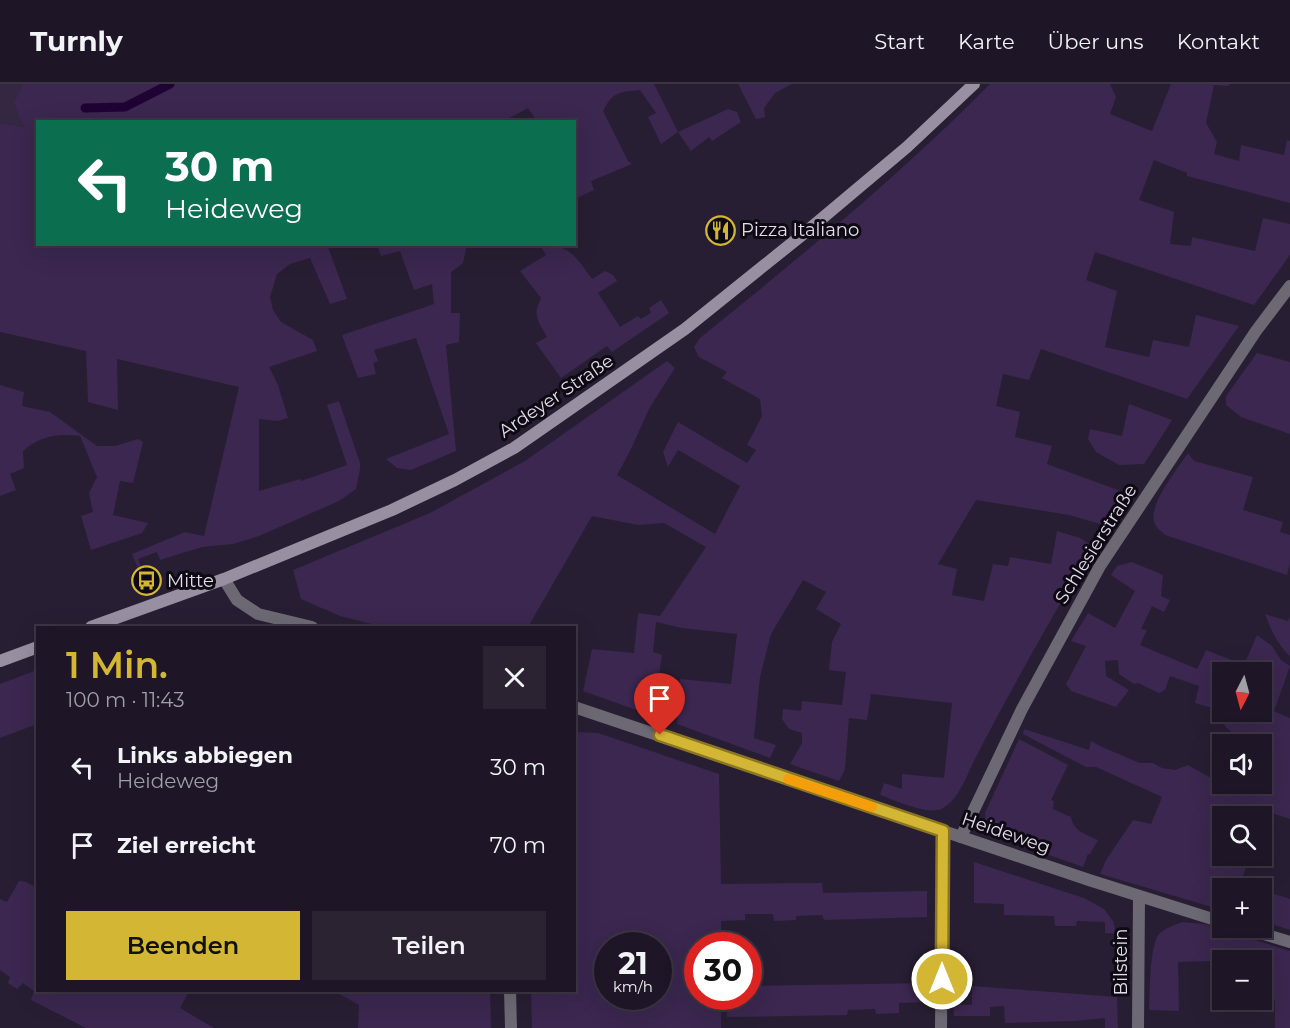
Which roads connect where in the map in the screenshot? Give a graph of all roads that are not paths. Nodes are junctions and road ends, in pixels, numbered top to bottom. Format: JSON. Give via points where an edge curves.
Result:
{"nodes":[{"id":1,"x":974,"y":84,"type":"edge"},
{"id":2,"x":1290,"y":286,"type":"edge"},
{"id":3,"x":224,"y":579,"type":"junction"},
{"id":4,"x":94,"y":626,"type":"edge"},
{"id":5,"x":308,"y":626,"type":"edge"},
{"id":6,"x":36,"y":648,"type":"edge"},
{"id":7,"x":0,"y":662,"type":"edge"},
{"id":8,"x":576,"y":708,"type":"edge"},
{"id":9,"x":943,"y":831,"type":"junction"},
{"id":10,"x":962,"y":837,"type":"junction"},
{"id":11,"x":1139,"y":897,"type":"junction"},
{"id":12,"x":1212,"y":919,"type":"edge"},
{"id":13,"x":1272,"y":937,"type":"edge"},
{"id":14,"x":1290,"y":942,"type":"edge"},
{"id":15,"x":510,"y":992,"type":"edge"},
{"id":16,"x":511,"y":1028,"type":"edge"},
{"id":17,"x":941,"y":1028,"type":"edge"},
{"id":18,"x":1138,"y":1028,"type":"edge"}],
"edges":[{"from":1,"to":3,"type":"main road","name":"Ardeyer Straße","via":[[907,147],[685,329],[514,448],[392,510]]},
{"from":2,"to":10,"type":"street","name":"Schlesierstraße","via":[[1100,566],[1022,709]]},
{"from":3,"to":4,"type":"main road","name":"Ardeyer Straße"},
{"from":3,"to":5,"type":"street","via":[[237,600],[258,614]]},
{"from":6,"to":7,"type":"main road"},
{"from":8,"to":9,"type":"street","name":"Heideweg"},
{"from":9,"to":10,"type":"street","name":"Heideweg"},
{"from":9,"to":17,"type":"street"},
{"from":10,"to":11,"type":"street","name":"Heideweg"},
{"from":11,"to":12,"type":"street","name":"Heideweg"},
{"from":11,"to":18,"type":"street","name":"Bilstein"},
{"from":13,"to":14,"type":"street"},
{"from":15,"to":16,"type":"street"}]}
